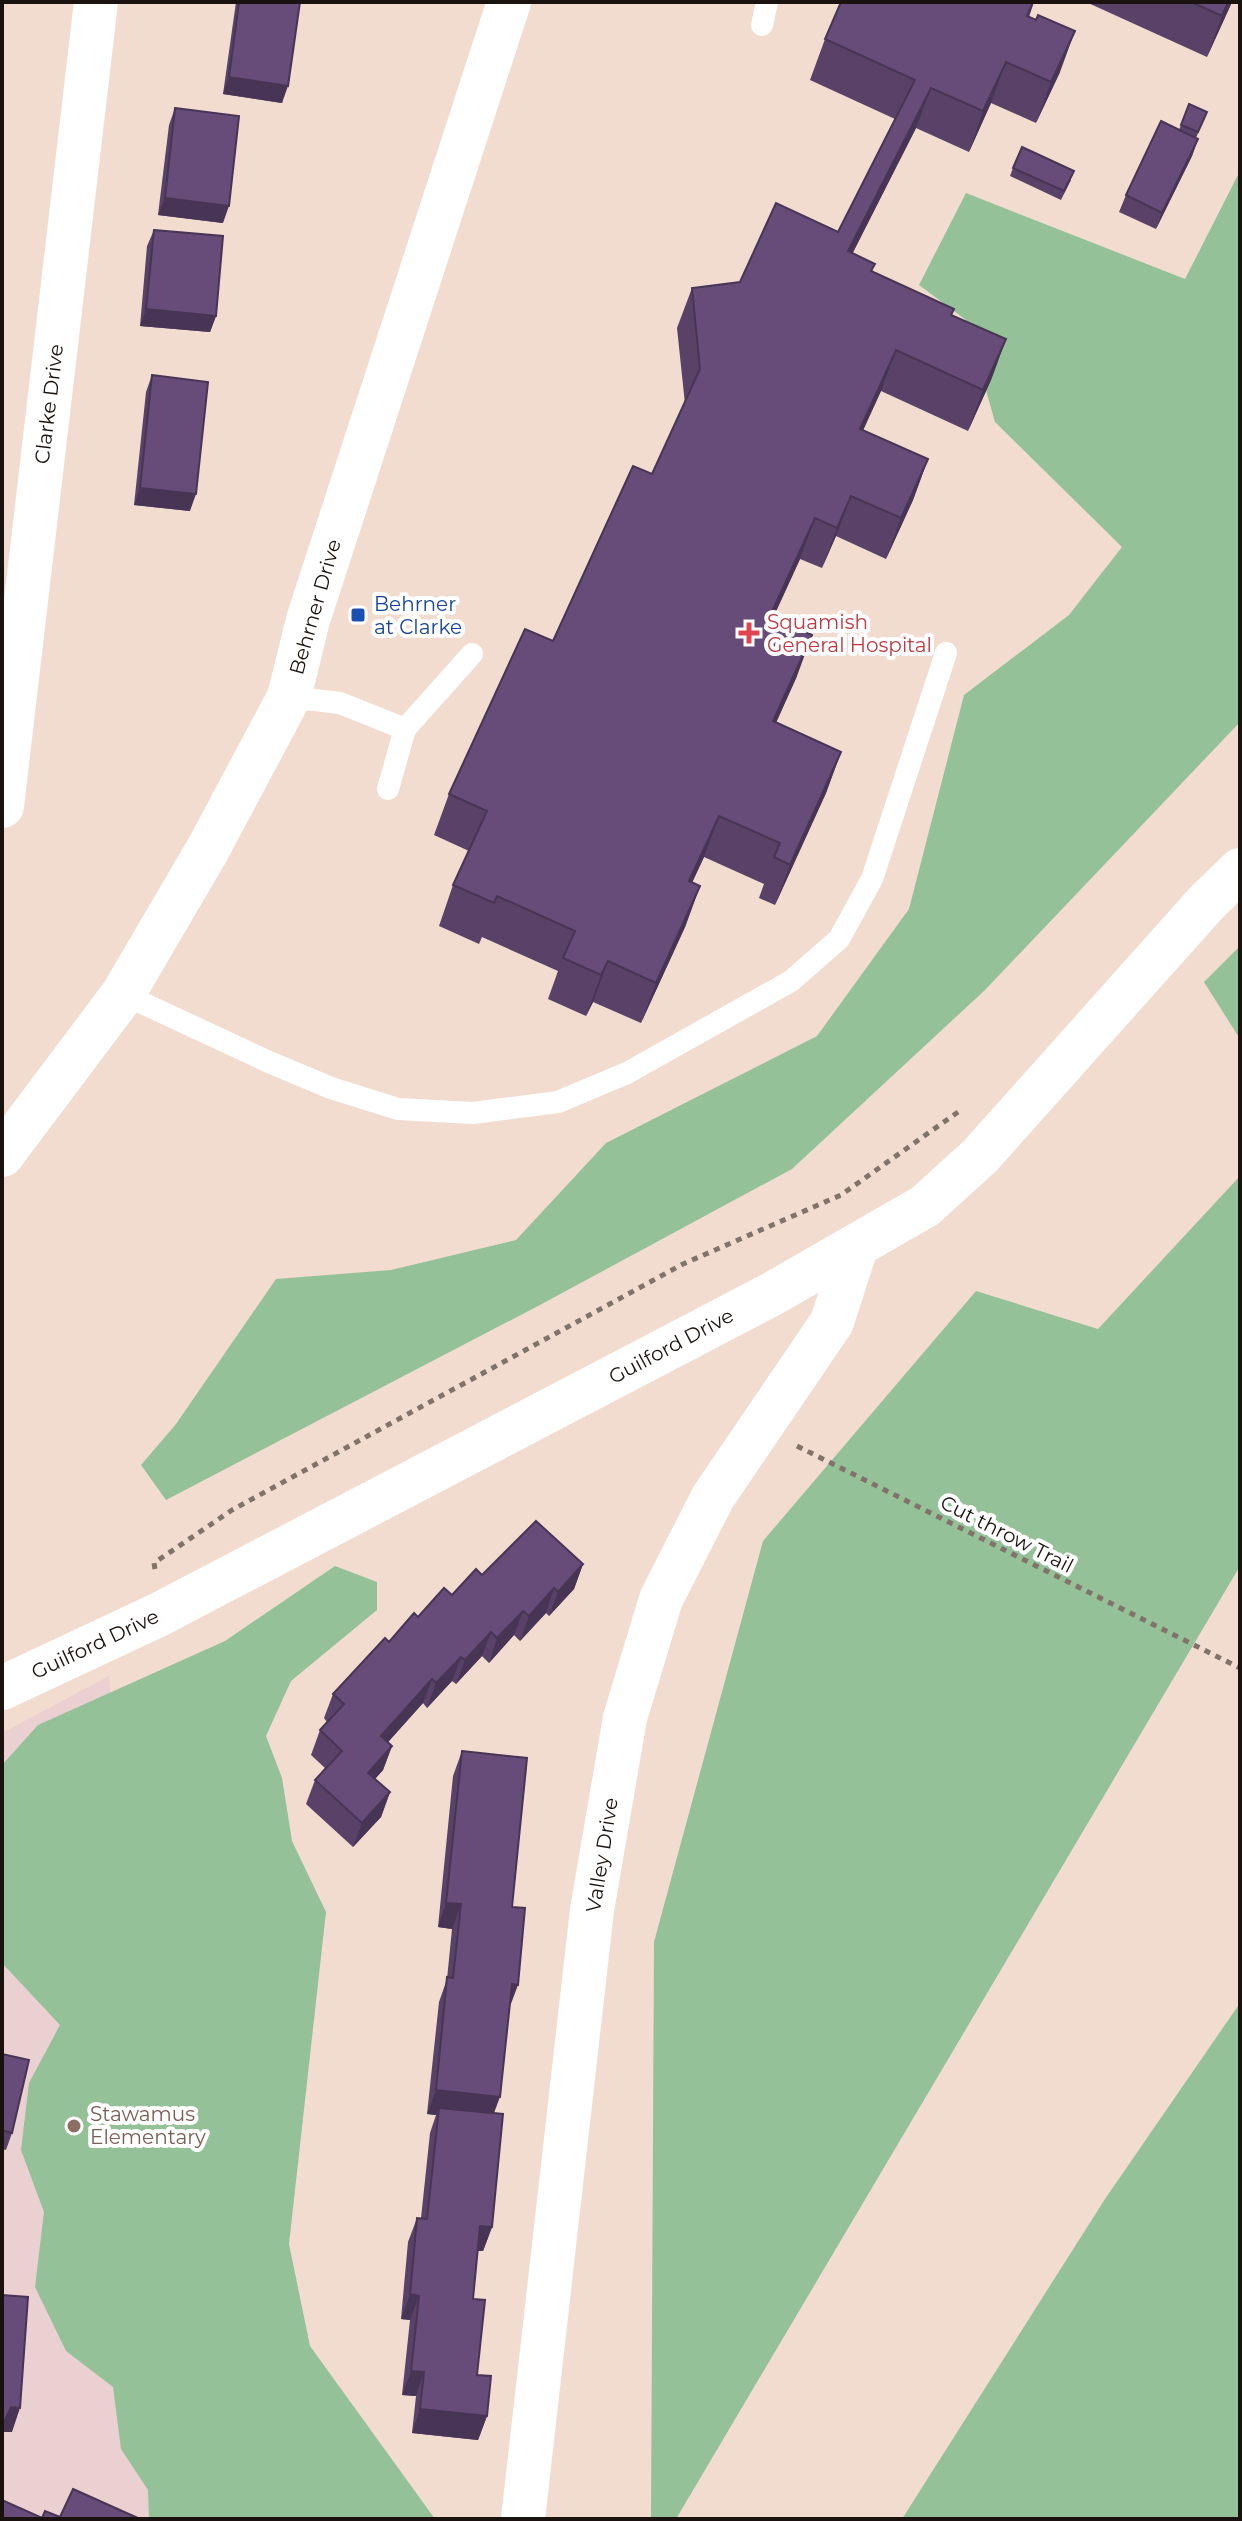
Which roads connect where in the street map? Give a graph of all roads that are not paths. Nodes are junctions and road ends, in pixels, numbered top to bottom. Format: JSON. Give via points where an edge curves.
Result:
{"nodes":[{"id":1,"x":96,"y":2,"type":"edge"},
{"id":2,"x":509,"y":2,"type":"edge"},
{"id":3,"x":767,"y":2,"type":"edge"},
{"id":4,"x":762,"y":25,"type":"dead end"},
{"id":5,"x":946,"y":653,"type":"dead end"},
{"id":6,"x":472,"y":654,"type":"dead end"},
{"id":7,"x":289,"y":697,"type":"junction"},
{"id":8,"x":405,"y":729,"type":"junction"},
{"id":9,"x":388,"y":789,"type":"dead end"},
{"id":10,"x":2,"y":806,"type":"edge"},
{"id":11,"x":1240,"y":870,"type":"edge"},
{"id":12,"x":123,"y":994,"type":"junction"},
{"id":13,"x":2,"y":1155,"type":"edge"},
{"id":14,"x":856,"y":1247,"type":"junction"},
{"id":15,"x":2,"y":1688,"type":"edge"},
{"id":16,"x":523,"y":2519,"type":"edge"}],
"edges":[{"from":1,"to":10,"type":"street","name":"Clarke Drive"},
{"from":2,"to":7,"type":"street","name":"Behrner Drive","via":[[308,620]]},
{"from":3,"to":4,"type":"lane"},
{"from":5,"to":12,"type":"lane","via":[[872,879],[839,939],[791,981],[614,1079],[558,1102],[488,1112],[398,1109],[331,1088]]},
{"from":6,"to":8,"type":"lane"},
{"from":7,"to":8,"type":"lane","via":[[340,703]]},
{"from":7,"to":12,"type":"street","name":"Behrner Drive"},
{"from":8,"to":9,"type":"lane"},
{"from":11,"to":14,"type":"street","name":"Guilford Drive","via":[[980,1156],[925,1206]]},
{"from":12,"to":13,"type":"street","name":"Behrner Drive"},
{"from":14,"to":15,"type":"street","name":"Guilford Drive","via":[[158,1615]]},
{"from":14,"to":16,"type":"street","name":"Valley Drive","via":[[832,1322],[713,1497],[661,1599],[625,1718],[592,1910]]}]}
